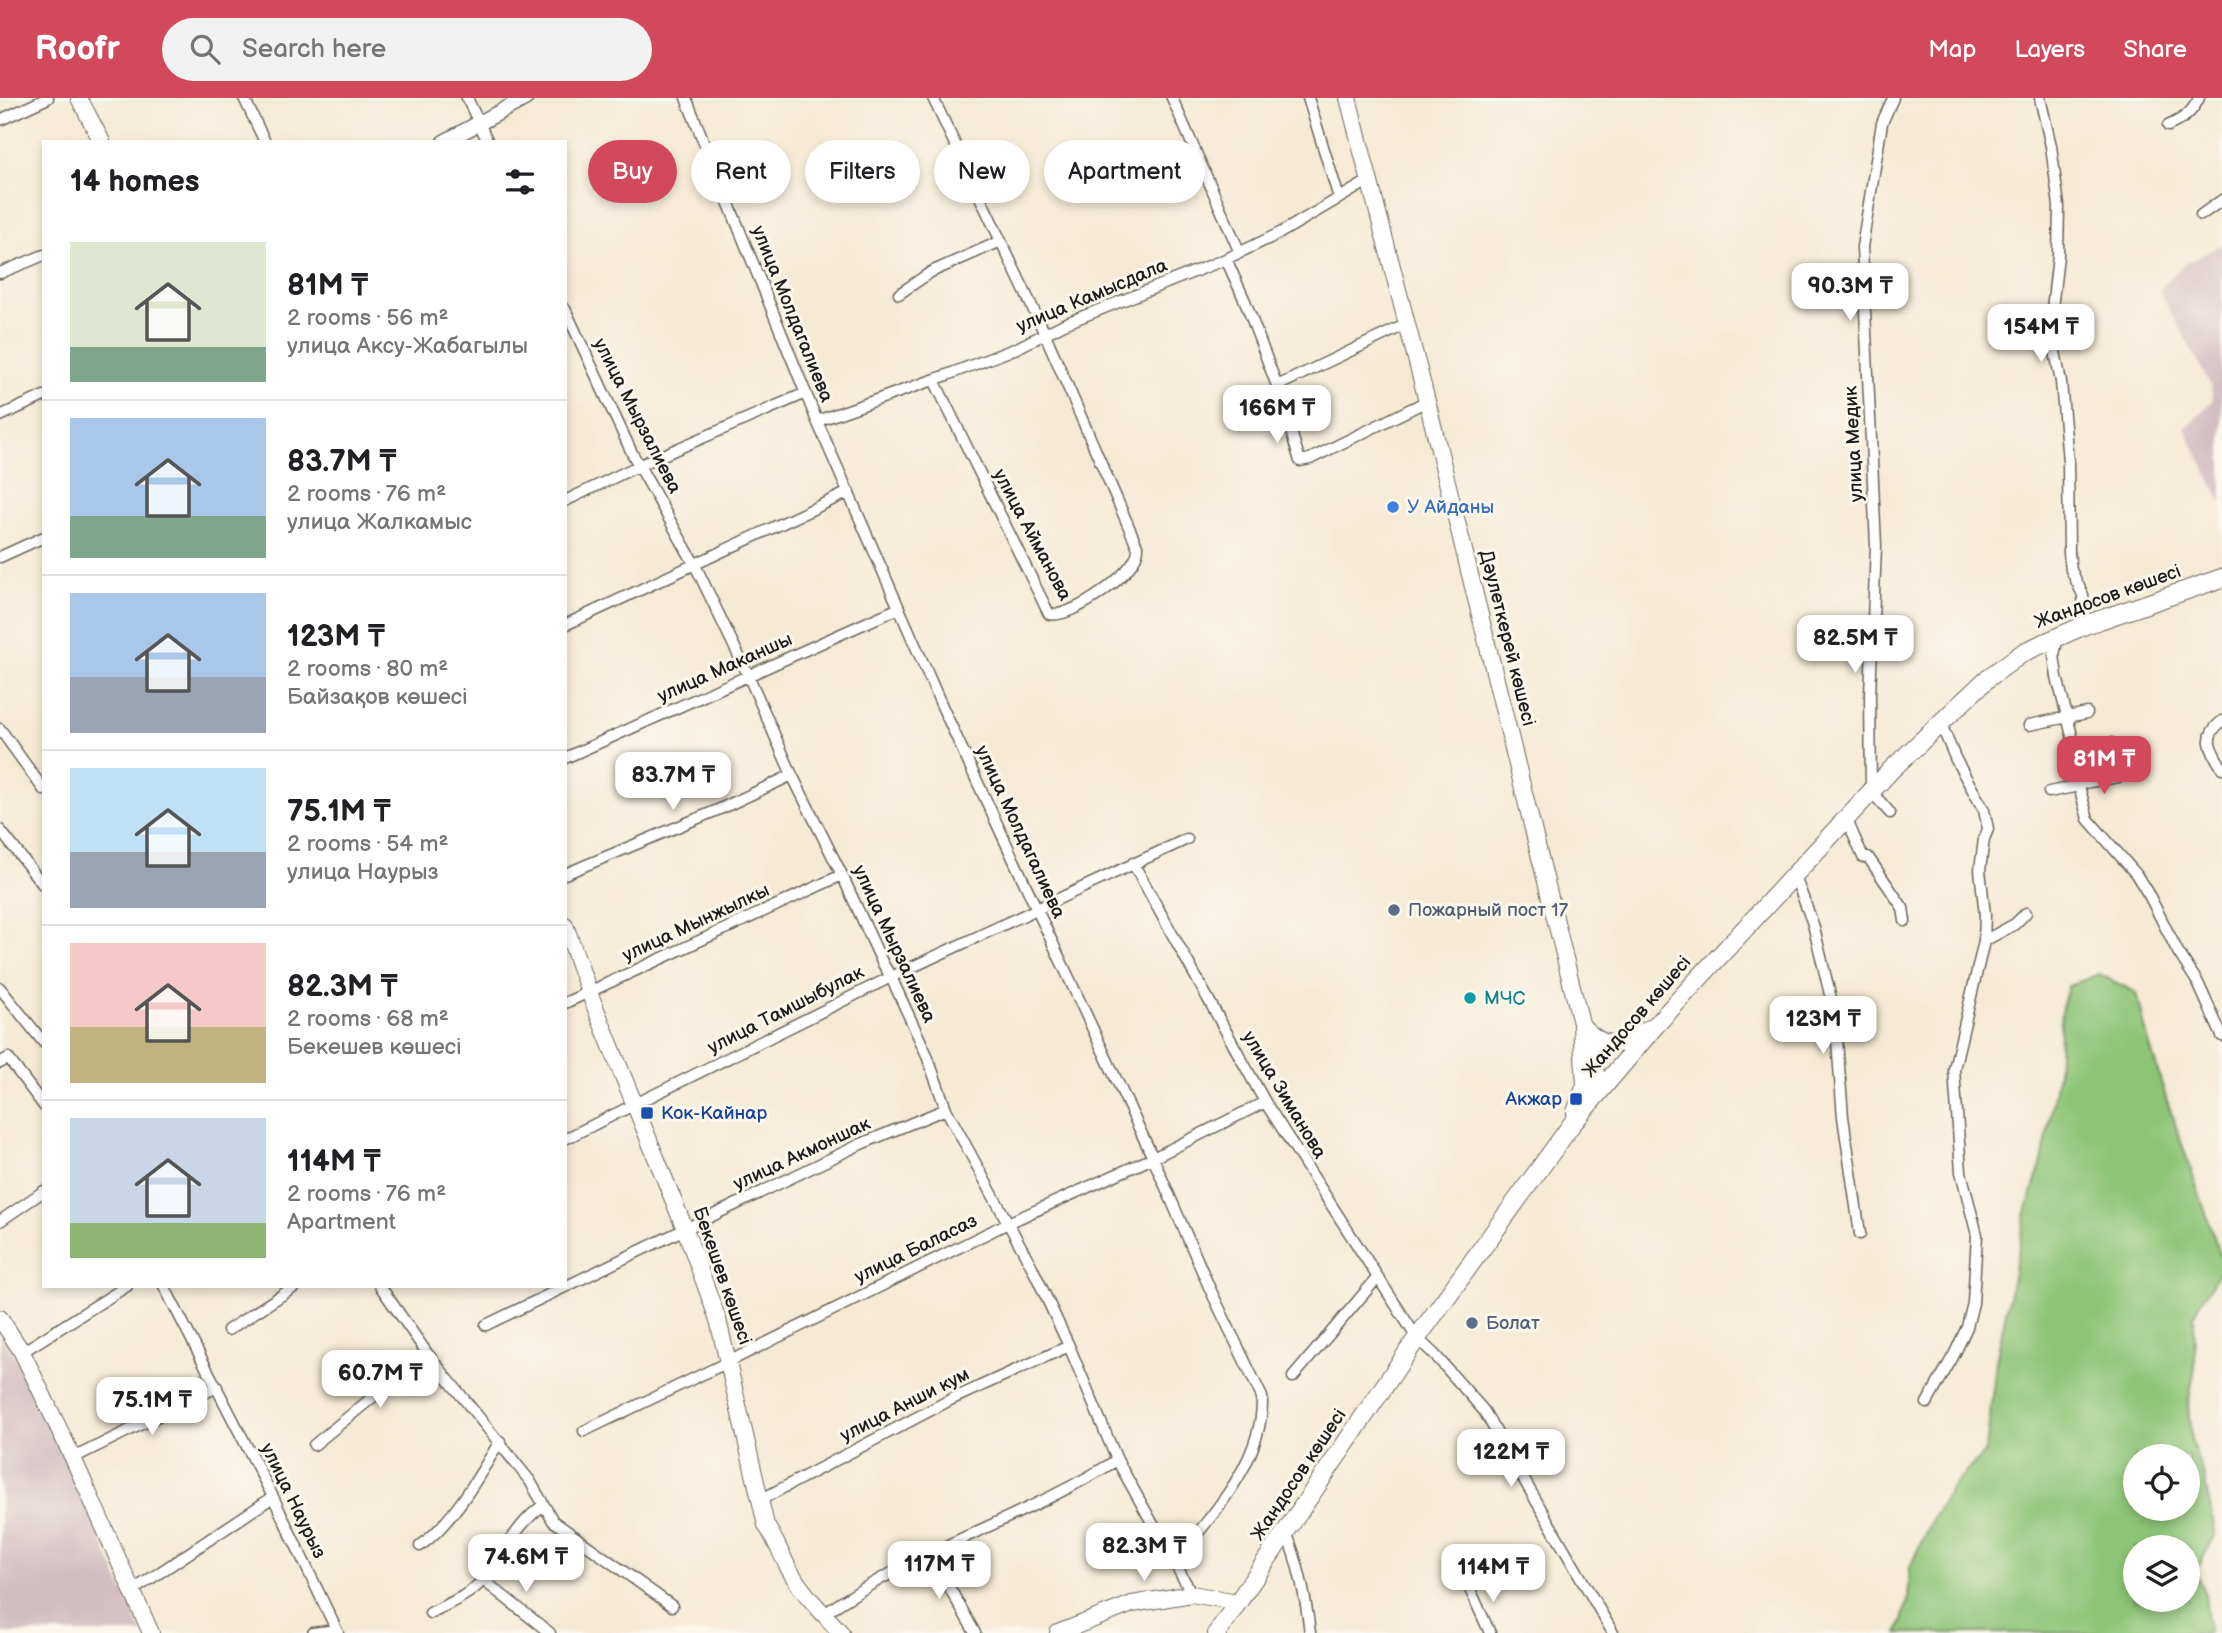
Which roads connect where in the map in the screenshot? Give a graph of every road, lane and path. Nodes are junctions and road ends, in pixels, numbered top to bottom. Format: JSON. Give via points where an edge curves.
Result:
{"nodes":[{"id":1,"x":48,"y":98,"type":"edge"},
{"id":2,"x":79,"y":98,"type":"edge"},
{"id":3,"x":244,"y":98,"type":"edge"},
{"id":4,"x":467,"y":98,"type":"edge"},
{"id":5,"x":526,"y":98,"type":"edge"},
{"id":6,"x":686,"y":98,"type":"edge"},
{"id":7,"x":933,"y":98,"type":"edge"},
{"id":8,"x":1172,"y":98,"type":"edge"},
{"id":9,"x":1308,"y":98,"type":"edge"},
{"id":10,"x":1348,"y":98,"type":"edge"},
{"id":11,"x":1893,"y":98,"type":"edge"},
{"id":12,"x":2040,"y":98,"type":"edge"},
{"id":13,"x":2199,"y":98,"type":"edge"},
{"id":14,"x":0,"y":120,"type":"edge"},
{"id":15,"x":479,"y":121,"type":"junction"},
{"id":16,"x":2168,"y":127,"type":"dead end"},
{"id":17,"x":101,"y":140,"type":"edge"},
{"id":18,"x":263,"y":140,"type":"edge"},
{"id":19,"x":447,"y":140,"type":"edge"},
{"id":20,"x":487,"y":140,"type":"edge"},
{"id":21,"x":1370,"y":180,"type":"junction"},
{"id":22,"x":1339,"y":198,"type":"junction"},
{"id":23,"x":2222,"y":200,"type":"edge"},
{"id":24,"x":2202,"y":215,"type":"dead end"},
{"id":25,"x":1000,"y":241,"type":"junction"},
{"id":26,"x":1240,"y":253,"type":"junction"},
{"id":27,"x":42,"y":256,"type":"edge"},
{"id":28,"x":1226,"y":259,"type":"junction"},
{"id":29,"x":0,"y":273,"type":"edge"},
{"id":30,"x":899,"y":294,"type":"dead end"},
{"id":31,"x":567,"y":313,"type":"edge"},
{"id":32,"x":1407,"y":324,"type":"junction"},
{"id":33,"x":1045,"y":334,"type":"junction"},
{"id":34,"x":934,"y":380,"type":"junction"},
{"id":35,"x":1277,"y":386,"type":"junction"},
{"id":36,"x":806,"y":393,"type":"junction"},
{"id":37,"x":42,"y":397,"type":"edge"},
{"id":38,"x":1427,"y":401,"type":"junction"},
{"id":39,"x":0,"y":416,"type":"edge"},
{"id":40,"x":817,"y":421,"type":"junction"},
{"id":41,"x":640,"y":466,"type":"junction"},
{"id":42,"x":849,"y":492,"type":"junction"},
{"id":43,"x":567,"y":500,"type":"edge"},
{"id":44,"x":42,"y":538,"type":"edge"},
{"id":45,"x":0,"y":556,"type":"edge"},
{"id":46,"x":695,"y":565,"type":"junction"},
{"id":47,"x":2222,"y":578,"type":"edge"},
{"id":48,"x":899,"y":608,"type":"junction"},
{"id":49,"x":567,"y":624,"type":"edge"},
{"id":50,"x":2085,"y":625,"type":"junction"},
{"id":51,"x":2058,"y":636,"type":"junction"},
{"id":52,"x":749,"y":677,"type":"junction"},
{"id":53,"x":2087,"y":713,"type":"dead end"},
{"id":54,"x":2067,"y":717,"type":"junction"},
{"id":55,"x":2222,"y":721,"type":"edge"},
{"id":56,"x":1940,"y":722,"type":"junction"},
{"id":57,"x":2029,"y":725,"type":"dead end"},
{"id":58,"x":0,"y":729,"type":"edge"},
{"id":59,"x":2111,"y":743,"type":"dead end"},
{"id":60,"x":567,"y":757,"type":"edge"},
{"id":61,"x":2222,"y":768,"type":"edge"},
{"id":62,"x":792,"y":775,"type":"junction"},
{"id":63,"x":2118,"y":777,"type":"dead end"},
{"id":64,"x":2105,"y":780,"type":"junction"},
{"id":65,"x":2081,"y":784,"type":"junction"},
{"id":66,"x":42,"y":787,"type":"edge"},
{"id":67,"x":1871,"y":791,"type":"junction"},
{"id":68,"x":2049,"y":792,"type":"dead end"},
{"id":69,"x":1890,"y":813,"type":"dead end"},
{"id":70,"x":1846,"y":818,"type":"junction"},
{"id":71,"x":0,"y":830,"type":"edge"},
{"id":72,"x":1187,"y":839,"type":"dead end"},
{"id":73,"x":1133,"y":863,"type":"junction"},
{"id":74,"x":567,"y":873,"type":"edge"},
{"id":75,"x":1794,"y":874,"type":"junction"},
{"id":76,"x":842,"y":875,"type":"junction"},
{"id":77,"x":42,"y":883,"type":"edge"},
{"id":78,"x":1036,"y":908,"type":"junction"},
{"id":79,"x":2026,"y":913,"type":"dead end"},
{"id":80,"x":1905,"y":921,"type":"dead end"},
{"id":81,"x":567,"y":931,"type":"edge"},
{"id":82,"x":1984,"y":942,"type":"junction"},
{"id":83,"x":891,"y":977,"type":"junction"},
{"id":84,"x":0,"y":988,"type":"edge"},
{"id":85,"x":589,"y":992,"type":"junction"},
{"id":86,"x":567,"y":1002,"type":"edge"},
{"id":87,"x":1582,"y":1027,"type":"junction"},
{"id":88,"x":1654,"y":1027,"type":"junction"},
{"id":89,"x":2222,"y":1036,"type":"edge"},
{"id":90,"x":42,"y":1040,"type":"edge"},
{"id":91,"x":0,"y":1063,"type":"edge"},
{"id":92,"x":1601,"y":1089,"type":"junction"},
{"id":93,"x":42,"y":1102,"type":"edge"},
{"id":94,"x":1265,"y":1102,"type":"junction"},
{"id":95,"x":631,"y":1107,"type":"junction"},
{"id":96,"x":946,"y":1110,"type":"junction"},
{"id":97,"x":1572,"y":1124,"type":"junction"},
{"id":98,"x":567,"y":1138,"type":"edge"},
{"id":99,"x":1153,"y":1158,"type":"junction"},
{"id":100,"x":42,"y":1192,"type":"edge"},
{"id":101,"x":0,"y":1221,"type":"edge"},
{"id":102,"x":1008,"y":1223,"type":"junction"},
{"id":103,"x":685,"y":1229,"type":"junction"},
{"id":104,"x":1860,"y":1234,"type":"dead end"},
{"id":105,"x":1378,"y":1277,"type":"junction"},
{"id":106,"x":567,"y":1286,"type":"edge"},
{"id":107,"x":124,"y":1288,"type":"edge"},
{"id":108,"x":165,"y":1288,"type":"edge"},
{"id":109,"x":293,"y":1288,"type":"edge"},
{"id":110,"x":381,"y":1288,"type":"edge"},
{"id":111,"x":563,"y":1288,"type":"edge"},
{"id":112,"x":0,"y":1318,"type":"edge"},
{"id":113,"x":486,"y":1325,"type":"dead end"},
{"id":114,"x":228,"y":1330,"type":"dead end"},
{"id":115,"x":1417,"y":1338,"type":"junction"},
{"id":116,"x":1069,"y":1346,"type":"junction"},
{"id":117,"x":22,"y":1352,"type":"junction"},
{"id":118,"x":427,"y":1353,"type":"junction"},
{"id":119,"x":729,"y":1362,"type":"junction"},
{"id":120,"x":1293,"y":1377,"type":"dead end"},
{"id":121,"x":217,"y":1387,"type":"junction"},
{"id":122,"x":1927,"y":1403,"type":"dead end"},
{"id":123,"x":584,"y":1431,"type":"dead end"},
{"id":124,"x":500,"y":1441,"type":"junction"},
{"id":125,"x":314,"y":1445,"type":"dead end"},
{"id":126,"x":73,"y":1458,"type":"junction"},
{"id":127,"x":1117,"y":1460,"type":"junction"},
{"id":128,"x":273,"y":1497,"type":"junction"},
{"id":129,"x":760,"y":1500,"type":"junction"},
{"id":130,"x":544,"y":1505,"type":"junction"},
{"id":131,"x":1286,"y":1532,"type":"junction"},
{"id":132,"x":420,"y":1546,"type":"dead end"},
{"id":133,"x":930,"y":1553,"type":"junction"},
{"id":134,"x":1173,"y":1563,"type":"junction"},
{"id":135,"x":483,"y":1580,"type":"junction"},
{"id":136,"x":1469,"y":1587,"type":"dead end"},
{"id":137,"x":132,"y":1591,"type":"junction"},
{"id":138,"x":1192,"y":1594,"type":"junction"},
{"id":139,"x":1237,"y":1602,"type":"junction"},
{"id":140,"x":672,"y":1606,"type":"dead end"},
{"id":141,"x":430,"y":1614,"type":"dead end"},
{"id":142,"x":824,"y":1614,"type":"junction"},
{"id":143,"x":337,"y":1631,"type":"edge"},
{"id":144,"x":151,"y":1633,"type":"edge"},
{"id":145,"x":313,"y":1633,"type":"edge"},
{"id":146,"x":550,"y":1633,"type":"edge"},
{"id":147,"x":841,"y":1633,"type":"edge"},
{"id":148,"x":975,"y":1633,"type":"edge"},
{"id":149,"x":1058,"y":1633,"type":"edge"},
{"id":150,"x":1217,"y":1633,"type":"edge"},
{"id":151,"x":1310,"y":1633,"type":"edge"},
{"id":152,"x":1490,"y":1633,"type":"edge"},
{"id":153,"x":1613,"y":1633,"type":"edge"}],
"edges":[{"from":1,"to":14,"type":"street"},
{"from":2,"to":17,"type":"main road"},
{"from":3,"to":18,"type":"street"},
{"from":4,"to":15,"type":"street"},
{"from":5,"to":15,"type":"street"},
{"from":6,"to":36,"type":"street","name":"улица Молдагалиева"},
{"from":7,"to":25,"type":"street"},
{"from":8,"to":26,"type":"street"},
{"from":9,"to":22,"type":"street"},
{"from":10,"to":21,"type":"main road","name":"Дәулеткерей көшесі"},
{"from":11,"to":67,"type":"street","name":"улица Медик","via":[[1882,123],[1862,247],[1875,560]]},
{"from":12,"to":50,"type":"street","via":[[2059,206],[2050,326],[2061,382],[2068,461],[2069,553]]},
{"from":13,"to":16,"type":"street","via":[[2194,110]]},
{"from":15,"to":19,"type":"street"},
{"from":15,"to":20,"type":"street"},
{"from":21,"to":22,"type":"street","name":"улица Камысдала"},
{"from":21,"to":32,"type":"main road","name":"Дәулеткерей көшесі"},
{"from":22,"to":26,"type":"street","name":"улица Камысдала"},
{"from":23,"to":24,"type":"street"},
{"from":25,"to":30,"type":"street","via":[[931,272]]},
{"from":25,"to":33,"type":"street"},
{"from":26,"to":28,"type":"street","name":"улица Камысдала"},
{"from":27,"to":29,"type":"street"},
{"from":28,"to":33,"type":"street","name":"улица Камысдала"},
{"from":28,"to":35,"type":"street"},
{"from":31,"to":41,"type":"street","name":"улица Мырзалиева"},
{"from":32,"to":35,"type":"street"},
{"from":32,"to":38,"type":"main road","name":"Дәулеткерей көшесі"},
{"from":33,"to":34,"type":"street","name":"улица Камысдала"},
{"from":33,"to":34,"type":"street","name":"улица Айманова","via":[[1138,553],[1109,588],[1064,612],[1050,615]]},
{"from":34,"to":40,"type":"street","name":"улица Камысдала"},
{"from":35,"to":38,"type":"street","via":[[1300,461]]},
{"from":36,"to":40,"type":"street","name":"улица Молдагалиева"},
{"from":36,"to":41,"type":"street"},
{"from":37,"to":39,"type":"street"},
{"from":38,"to":87,"type":"main road","name":"Дәулеткерей көшесі"},
{"from":40,"to":42,"type":"street","name":"улица Молдагалиева"},
{"from":41,"to":43,"type":"street"},
{"from":41,"to":46,"type":"street","name":"улица Мырзалиева"},
{"from":42,"to":46,"type":"street"},
{"from":42,"to":48,"type":"street","name":"улица Молдагалиева"},
{"from":44,"to":45,"type":"street"},
{"from":46,"to":49,"type":"street"},
{"from":46,"to":52,"type":"street","name":"улица Мырзалиева"},
{"from":47,"to":50,"type":"main road","name":"Жандосов көшесі"},
{"from":48,"to":52,"type":"street","name":"улица Маканшы"},
{"from":48,"to":78,"type":"street","name":"улица Молдагалиева"},
{"from":50,"to":51,"type":"main road","name":"Жандосов көшесі"},
{"from":51,"to":54,"type":"street","via":[[2054,655]]},
{"from":51,"to":56,"type":"main road","name":"Жандосов көшесі","via":[[2024,652],[1988,678]]},
{"from":52,"to":60,"type":"street","name":"улица Маканшы"},
{"from":52,"to":62,"type":"street","name":"улица Мырзалиева"},
{"from":53,"to":54,"type":"street"},
{"from":54,"to":57,"type":"street"},
{"from":54,"to":65,"type":"street"},
{"from":55,"to":61,"type":"street","via":[[2210,735],[2212,751]]},
{"from":56,"to":67,"type":"main road","name":"Жандосов көшесі"},
{"from":56,"to":82,"type":"street","via":[[1987,819],[1980,870]]},
{"from":58,"to":66,"type":"street"},
{"from":59,"to":64,"type":"street"},
{"from":62,"to":74,"type":"street"},
{"from":62,"to":76,"type":"street","name":"улица Мырзалиева"},
{"from":63,"to":64,"type":"street"},
{"from":64,"to":65,"type":"street"},
{"from":65,"to":68,"type":"street"},
{"from":65,"to":89,"type":"street","via":[[2088,819],[2136,874]]},
{"from":67,"to":69,"type":"street"},
{"from":67,"to":70,"type":"main road","name":"Жандосов көшесі"},
{"from":70,"to":75,"type":"main road","name":"Жандосов көшесі"},
{"from":70,"to":80,"type":"street","via":[[1863,857],[1868,857],[1903,908]]},
{"from":71,"to":77,"type":"street"},
{"from":72,"to":73,"type":"street","name":"улица Тамшыбулак"},
{"from":73,"to":78,"type":"street","name":"улица Тамшыбулак"},
{"from":73,"to":94,"type":"street","name":"улица Зиманова"},
{"from":75,"to":88,"type":"main road","name":"Жандосов көшесі"},
{"from":75,"to":104,"type":"street","via":[[1813,924],[1835,1015],[1843,1117]]},
{"from":76,"to":83,"type":"street","name":"улица Мырзалиева"},
{"from":76,"to":85,"type":"street","name":"улица Мынжылкы"},
{"from":78,"to":83,"type":"street","name":"улица Тамшыбулак"},
{"from":78,"to":99,"type":"street","name":"улица Молдагалиева"},
{"from":79,"to":82,"type":"street"},
{"from":81,"to":85,"type":"main road","name":"Бекешев көшесі"},
{"from":82,"to":122,"type":"street","via":[[1954,1069],[1961,1172],[1978,1235],[1973,1303],[1955,1353]]},
{"from":83,"to":95,"type":"street","name":"улица Тамшыбулак"},
{"from":83,"to":96,"type":"street","name":"улица Мырзалиева"},
{"from":84,"to":90,"type":"street"},
{"from":85,"to":86,"type":"street","name":"улица Мынжылкы"},
{"from":85,"to":95,"type":"main road","name":"Бекешев көшесі"},
{"from":87,"to":88,"type":"main road","via":[[1595,1040],[1616,1044]]},
{"from":87,"to":92,"type":"main road","name":"Дәулеткерей көшесі"},
{"from":87,"to":97,"type":"main road","via":[[1586,1085]]},
{"from":88,"to":92,"type":"main road","name":"Жандосов көшесі"},
{"from":91,"to":93,"type":"street","via":[[8,1058]]},
{"from":92,"to":97,"type":"main road","name":"Жандосов көшесі"},
{"from":94,"to":99,"type":"street","name":"улица Баласаз"},
{"from":94,"to":105,"type":"street","name":"улица Зиманова"},
{"from":95,"to":98,"type":"street","name":"улица Тамшыбулак"},
{"from":95,"to":103,"type":"main road","name":"Бекешев көшесі"},
{"from":96,"to":102,"type":"street","name":"улица Мырзалиева"},
{"from":96,"to":103,"type":"street","name":"улица Акмоншак","via":[[861,1144]]},
{"from":97,"to":115,"type":"main road","name":"Жандосов көшесі"},
{"from":99,"to":102,"type":"street","name":"улица Баласаз"},
{"from":99,"to":134,"type":"street","name":"улица Молдагалиева","via":[[1262,1397],[1254,1440],[1240,1475]]},
{"from":100,"to":101,"type":"street"},
{"from":102,"to":116,"type":"street","name":"улица Мырзалиева"},
{"from":102,"to":119,"type":"street","name":"улица Баласаз"},
{"from":103,"to":106,"type":"street","name":"улица Акмоншак"},
{"from":103,"to":119,"type":"main road","name":"Бекешев көшесі"},
{"from":105,"to":115,"type":"street","name":"улица Зиманова"},
{"from":105,"to":120,"type":"street"},
{"from":107,"to":117,"type":"street"},
{"from":108,"to":121,"type":"street","name":"улица Наурыз"},
{"from":109,"to":114,"type":"street"},
{"from":110,"to":118,"type":"street"},
{"from":111,"to":113,"type":"street","name":"улица Акмоншак"},
{"from":112,"to":117,"type":"main road"},
{"from":115,"to":131,"type":"main road","name":"Жандосов көшесі"},
{"from":115,"to":153,"type":"street","name":"улица Зиманова","via":[[1484,1410]]},
{"from":116,"to":127,"type":"street","name":"улица Мырзалиева"},
{"from":116,"to":129,"type":"street","name":"улица Анши кум","via":[[950,1400]]},
{"from":117,"to":126,"type":"main road"},
{"from":118,"to":124,"type":"street"},
{"from":118,"to":125,"type":"street"},
{"from":119,"to":123,"type":"street","name":"улица Баласаз"},
{"from":119,"to":129,"type":"main road","name":"Бекешев көшесі"},
{"from":121,"to":126,"type":"street"},
{"from":121,"to":128,"type":"street","name":"улица Наурыз"},
{"from":124,"to":130,"type":"street"},
{"from":124,"to":132,"type":"street","via":[[479,1477],[434,1536]]},
{"from":126,"to":137,"type":"main road"},
{"from":127,"to":133,"type":"street"},
{"from":127,"to":134,"type":"street","name":"улица Мырзалиева"},
{"from":128,"to":137,"type":"street"},
{"from":128,"to":143,"type":"street","name":"улица Наурыз"},
{"from":129,"to":142,"type":"main road","name":"Бекешев көшесі","via":[[766,1525],[789,1568]]},
{"from":130,"to":135,"type":"street","via":[[520,1526]]},
{"from":130,"to":140,"type":"street","via":[[553,1521]]},
{"from":131,"to":139,"type":"main road","name":"Жандосов көшесі"},
{"from":131,"to":151,"type":"street"},
{"from":133,"to":142,"type":"street","via":[[858,1590]]},
{"from":133,"to":148,"type":"street"},
{"from":134,"to":138,"type":"street","name":"улица Мырзалиева"},
{"from":135,"to":141,"type":"street"},
{"from":135,"to":146,"type":"street"},
{"from":136,"to":152,"type":"street"},
{"from":137,"to":144,"type":"main road"},
{"from":138,"to":139,"type":"main road"},
{"from":138,"to":149,"type":"main road","via":[[1132,1604]]},
{"from":139,"to":150,"type":"main road","name":"Жандосов көшесі"},
{"from":142,"to":147,"type":"main road","name":"Бекешев көшесі"},
{"from":143,"to":145,"type":"street","name":"улица Наурыз"}]}
